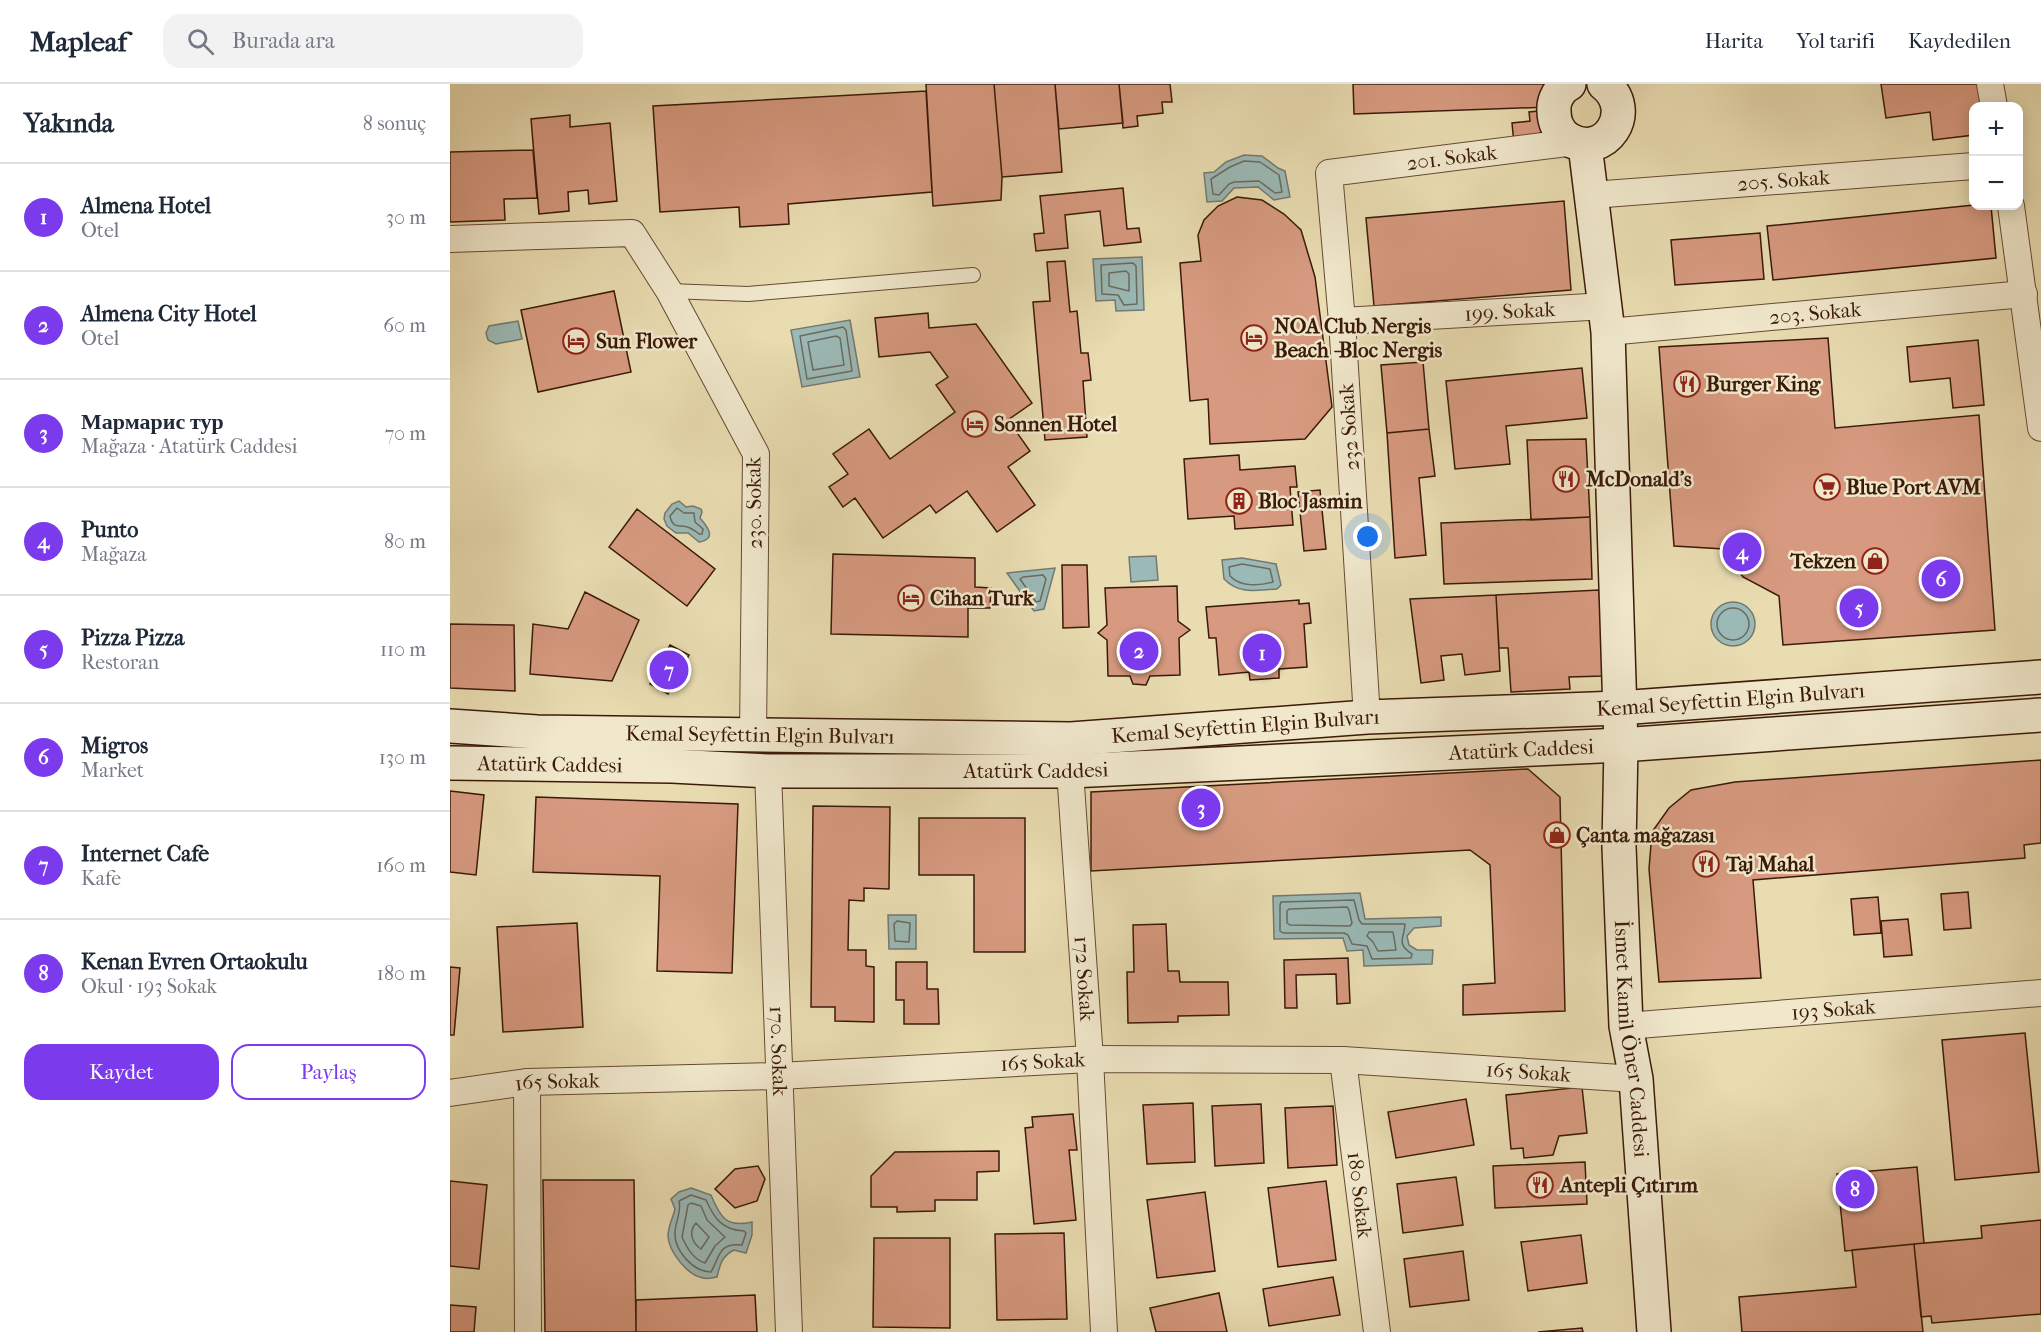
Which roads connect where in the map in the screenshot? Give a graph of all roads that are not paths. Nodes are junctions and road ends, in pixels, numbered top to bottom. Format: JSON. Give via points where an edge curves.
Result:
{"nodes":[{"id":1,"x":1569,"y":84,"type":"edge"},
{"id":2,"x":1604,"y":84,"type":"edge"},
{"id":3,"x":1990,"y":84,"type":"edge"},
{"id":4,"x":1993,"y":102,"type":"edge"},
{"id":5,"x":1580,"y":143,"type":"junction"},
{"id":6,"x":1969,"y":166,"type":"edge"},
{"id":7,"x":1329,"y":173,"type":"joint"},
{"id":8,"x":1592,"y":195,"type":"junction"},
{"id":9,"x":2012,"y":210,"type":"edge"},
{"id":10,"x":450,"y":239,"type":"edge"},
{"id":11,"x":973,"y":275,"type":"dead end"},
{"id":12,"x":669,"y":291,"type":"junction"},
{"id":13,"x":2024,"y":294,"type":"junction"},
{"id":14,"x":1607,"y":319,"type":"junction"},
{"id":15,"x":1342,"y":321,"type":"junction"},
{"id":16,"x":2035,"y":335,"type":"edge"},
{"id":17,"x":2041,"y":428,"type":"edge"},
{"id":18,"x":2041,"y":677,"type":"edge"},
{"id":19,"x":1619,"y":708,"type":"junction"},
{"id":20,"x":2041,"y":715,"type":"edge"},
{"id":21,"x":1367,"y":717,"type":"junction"},
{"id":22,"x":450,"y":726,"type":"edge"},
{"id":23,"x":753,"y":735,"type":"junction"},
{"id":24,"x":1621,"y":745,"type":"junction"},
{"id":25,"x":450,"y":763,"type":"edge"},
{"id":26,"x":768,"y":771,"type":"junction"},
{"id":27,"x":1070,"y":771,"type":"junction"},
{"id":28,"x":2041,"y":993,"type":"edge"},
{"id":29,"x":1626,"y":1026,"type":"junction"},
{"id":30,"x":1090,"y":1059,"type":"junction"},
{"id":31,"x":1343,"y":1060,"type":"junction"},
{"id":32,"x":779,"y":1076,"type":"junction"},
{"id":33,"x":1636,"y":1079,"type":"junction"},
{"id":34,"x":527,"y":1082,"type":"junction"},
{"id":35,"x":450,"y":1092,"type":"edge"},
{"id":36,"x":528,"y":1332,"type":"edge"},
{"id":37,"x":789,"y":1332,"type":"edge"},
{"id":38,"x":1104,"y":1332,"type":"edge"},
{"id":39,"x":1377,"y":1332,"type":"edge"},
{"id":40,"x":1654,"y":1332,"type":"edge"}],
"edges":[{"from":1,"to":5,"type":"main road","via":[[1557,95],[1554,118],[1565,137]]},
{"from":2,"to":5,"type":"main road","via":[[1618,102],[1618,122],[1605,139]]},
{"from":3,"to":4,"type":"street"},
{"from":5,"to":7,"type":"street","name":"201. Sokak"},
{"from":5,"to":8,"type":"main road","name":"İsmet Kamil Öner Caddesi"},
{"from":6,"to":8,"type":"street","name":"205. Sokak"},
{"from":7,"to":15,"type":"street","name":"232 Sokak"},
{"from":8,"to":14,"type":"main road","name":"İsmet Kamil Öner Caddesi"},
{"from":9,"to":13,"type":"street"},
{"from":10,"to":12,"type":"street","name":"230. Sokak","via":[[632,232]]},
{"from":11,"to":12,"type":"lane","via":[[748,294]]},
{"from":12,"to":23,"type":"street","name":"230. Sokak","via":[[756,454]]},
{"from":13,"to":14,"type":"street","name":"203. Sokak"},
{"from":13,"to":16,"type":"street"},
{"from":14,"to":15,"type":"street","name":"199. Sokak"},
{"from":14,"to":19,"type":"main road","name":"İsmet Kamil Öner Caddesi"},
{"from":15,"to":21,"type":"street","name":"232 Sokak"},
{"from":16,"to":17,"type":"street"},
{"from":18,"to":19,"type":"main road","name":"Kemal Seyfettin Elgin Bulvarı"},
{"from":19,"to":21,"type":"main road","name":"Kemal Seyfettin Elgin Bulvarı"},
{"from":19,"to":24,"type":"main road","name":"İsmet Kamil Öner Caddesi"},
{"from":20,"to":24,"type":"main road","name":"Kemal Seyfettin Elgin Bulvarı"},
{"from":21,"to":23,"type":"main road","name":"Kemal Seyfettin Elgin Bulvarı","via":[[1071,739]]},
{"from":22,"to":23,"type":"main road","name":"Kemal Seyfettin Elgin Bulvarı","via":[[537,732]]},
{"from":24,"to":27,"type":"main road","name":"Atatürk Caddesi"},
{"from":24,"to":29,"type":"main road","name":"İsmet Kamil Öner Caddesi","via":[[1619,847]]},
{"from":25,"to":26,"type":"main road","name":"Atatürk Caddesi"},
{"from":26,"to":27,"type":"main road","name":"Atatürk Caddesi"},
{"from":26,"to":32,"type":"street","name":"170. Sokak"},
{"from":27,"to":30,"type":"street","name":"172 Sokak"},
{"from":28,"to":29,"type":"street","name":"193 Sokak"},
{"from":29,"to":33,"type":"main road","name":"İsmet Kamil Öner Caddesi"},
{"from":30,"to":31,"type":"street","name":"165 Sokak"},
{"from":30,"to":32,"type":"street","name":"165 Sokak"},
{"from":30,"to":38,"type":"street","name":"172 Sokak"},
{"from":31,"to":33,"type":"street","name":"165 Sokak"},
{"from":31,"to":39,"type":"street","name":"180 Sokak"},
{"from":32,"to":34,"type":"street","name":"165 Sokak"},
{"from":32,"to":37,"type":"street","name":"170. Sokak"},
{"from":33,"to":40,"type":"main road","name":"İsmet Kamil Öner Caddesi"},
{"from":34,"to":35,"type":"street","name":"165 Sokak"},
{"from":34,"to":36,"type":"street"}]}
